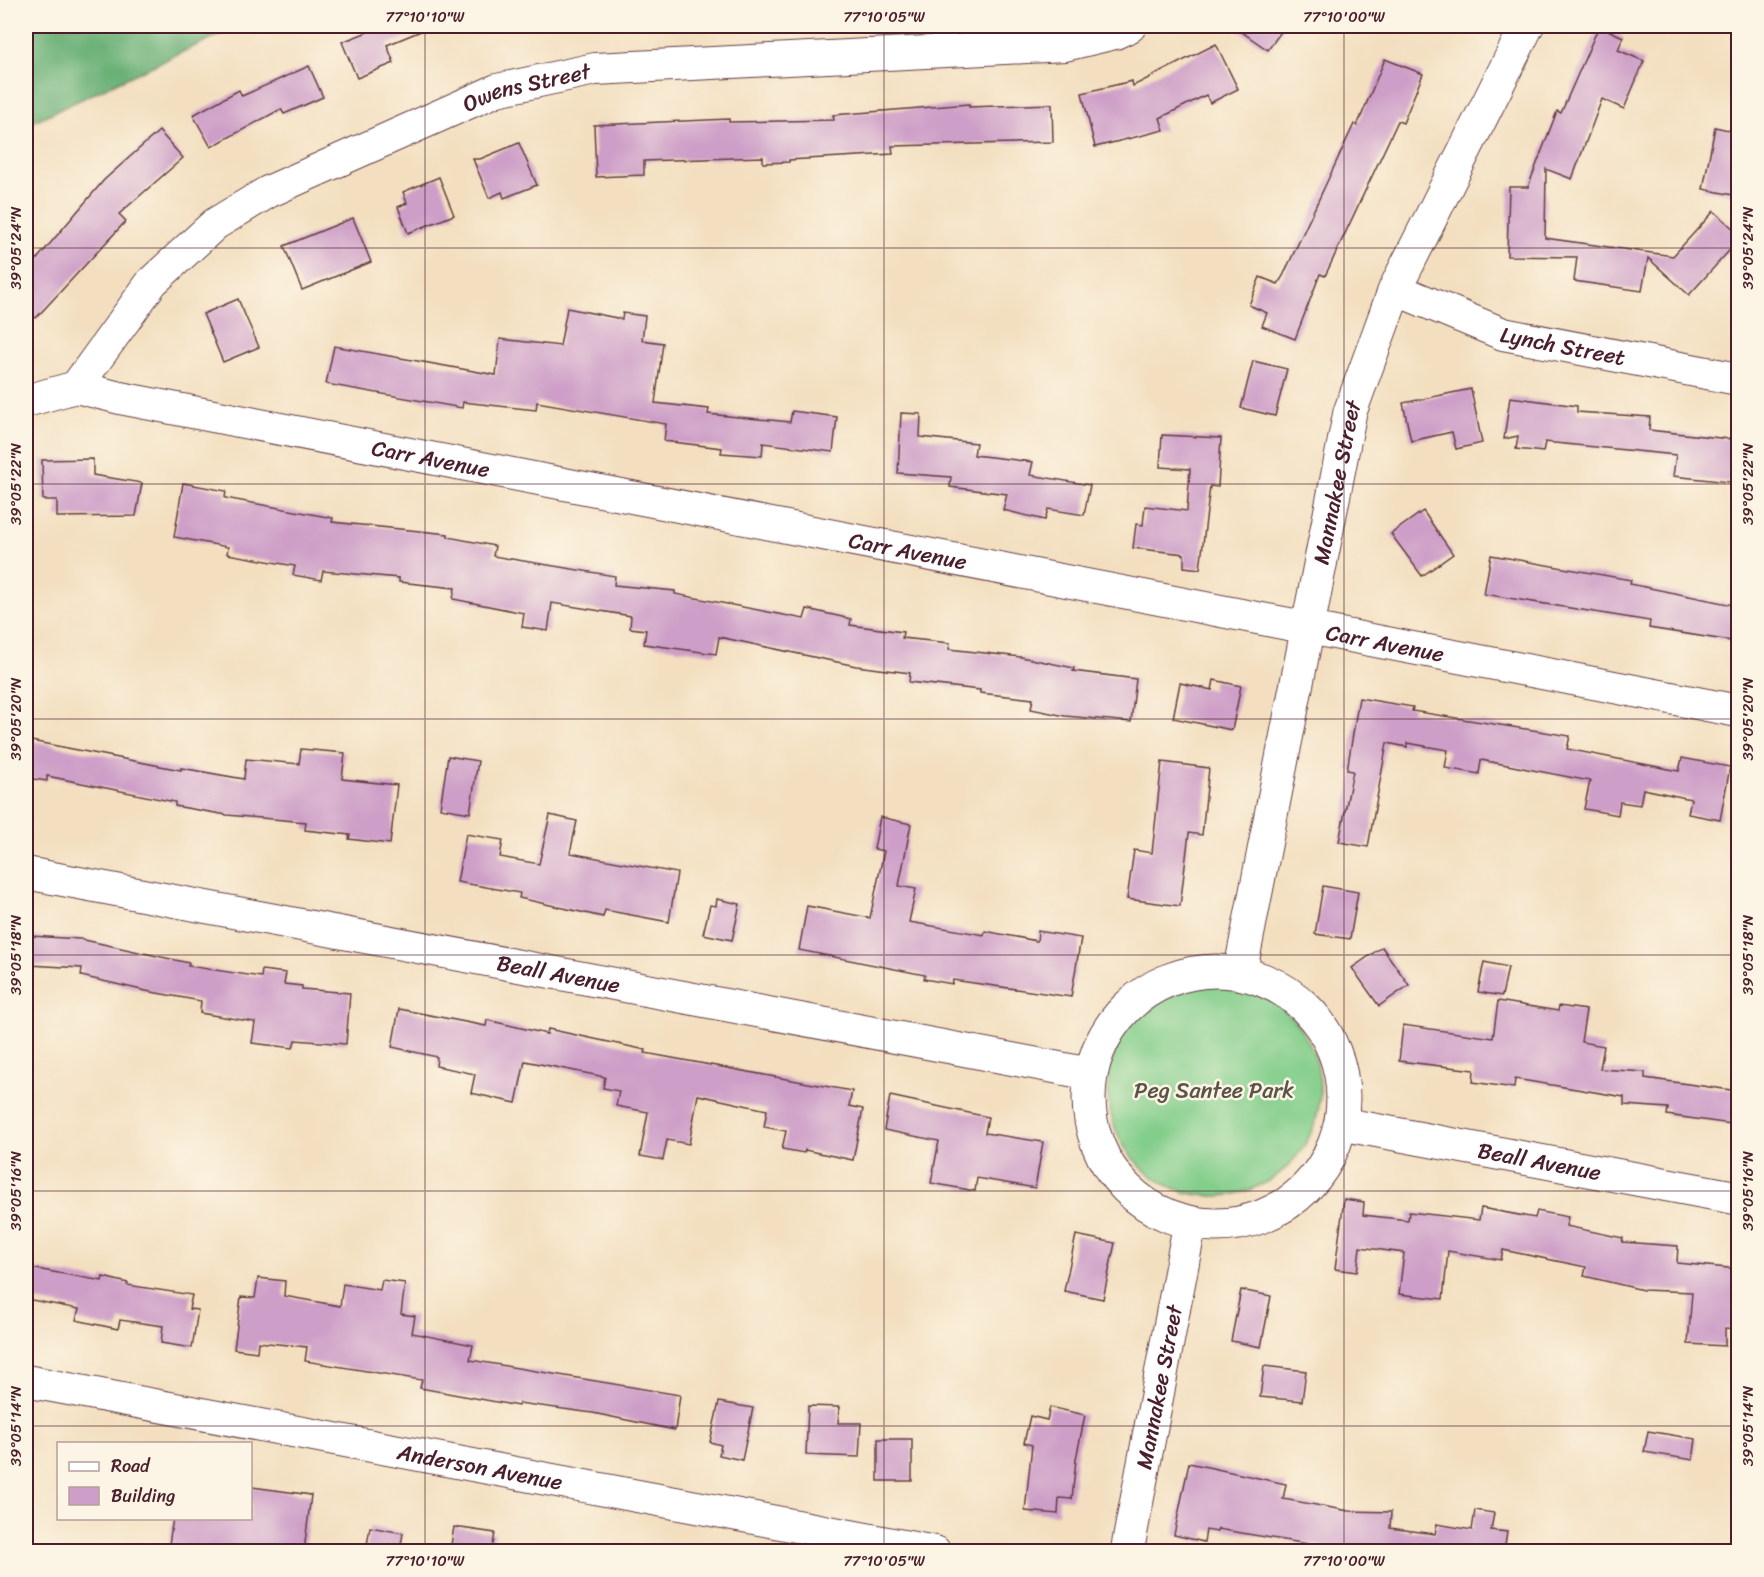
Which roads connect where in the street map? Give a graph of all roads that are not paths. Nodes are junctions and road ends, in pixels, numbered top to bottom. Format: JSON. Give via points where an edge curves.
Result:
{"nodes":[{"id":1,"x":1130,"y":26,"type":"edge"},
{"id":2,"x":1527,"y":26,"type":"edge"},
{"id":3,"x":1395,"y":289,"type":"junction"},
{"id":4,"x":1738,"y":380,"type":"edge"},
{"id":5,"x":76,"y":387,"type":"junction"},
{"id":6,"x":26,"y":401,"type":"edge"},
{"id":7,"x":1307,"y":629,"type":"junction"},
{"id":8,"x":1738,"y":711,"type":"edge"},
{"id":9,"x":26,"y":873,"type":"edge"},
{"id":10,"x":1240,"y":973,"type":"junction"},
{"id":11,"x":1090,"y":1074,"type":"junction"},
{"id":12,"x":1342,"y":1124,"type":"junction"},
{"id":13,"x":1738,"y":1198,"type":"edge"},
{"id":14,"x":1190,"y":1223,"type":"junction"},
{"id":15,"x":26,"y":1381,"type":"edge"},
{"id":16,"x":935,"y":1551,"type":"edge"},
{"id":17,"x":1127,"y":1551,"type":"edge"}],
"edges":[{"from":1,"to":5,"type":"street","name":"Owens Street","via":[[1065,45],[596,69],[497,90],[268,192],[215,224],[152,282]]},
{"from":2,"to":3,"type":"street","name":"Mannakee Street"},
{"from":3,"to":4,"type":"street","name":"Lynch Street","via":[[1503,334]]},
{"from":3,"to":7,"type":"street","name":"Mannakee Street","via":[[1350,412]]},
{"from":5,"to":6,"type":"street"},
{"from":5,"to":7,"type":"street","name":"Carr Avenue"},
{"from":7,"to":8,"type":"street","name":"Carr Avenue"},
{"from":7,"to":10,"type":"street","name":"Mannakee Street"},
{"from":9,"to":11,"type":"street","name":"Beall Avenue"},
{"from":10,"to":11,"type":"street","via":[[1200,972],[1153,988],[1129,1005],[1104,1037]]},
{"from":10,"to":12,"type":"street","via":[[1278,986],[1310,1011],[1333,1045],[1344,1083]]},
{"from":11,"to":14,"type":"street","via":[[1089,1114],[1100,1152],[1122,1184],[1145,1203]]},
{"from":12,"to":13,"type":"street","name":"Beall Avenue"},
{"from":12,"to":14,"type":"street","via":[[1328,1161],[1303,1193],[1269,1214],[1230,1225]]},
{"from":14,"to":17,"type":"street","name":"Mannakee Street"},
{"from":15,"to":16,"type":"street","name":"Anderson Avenue"}]}
